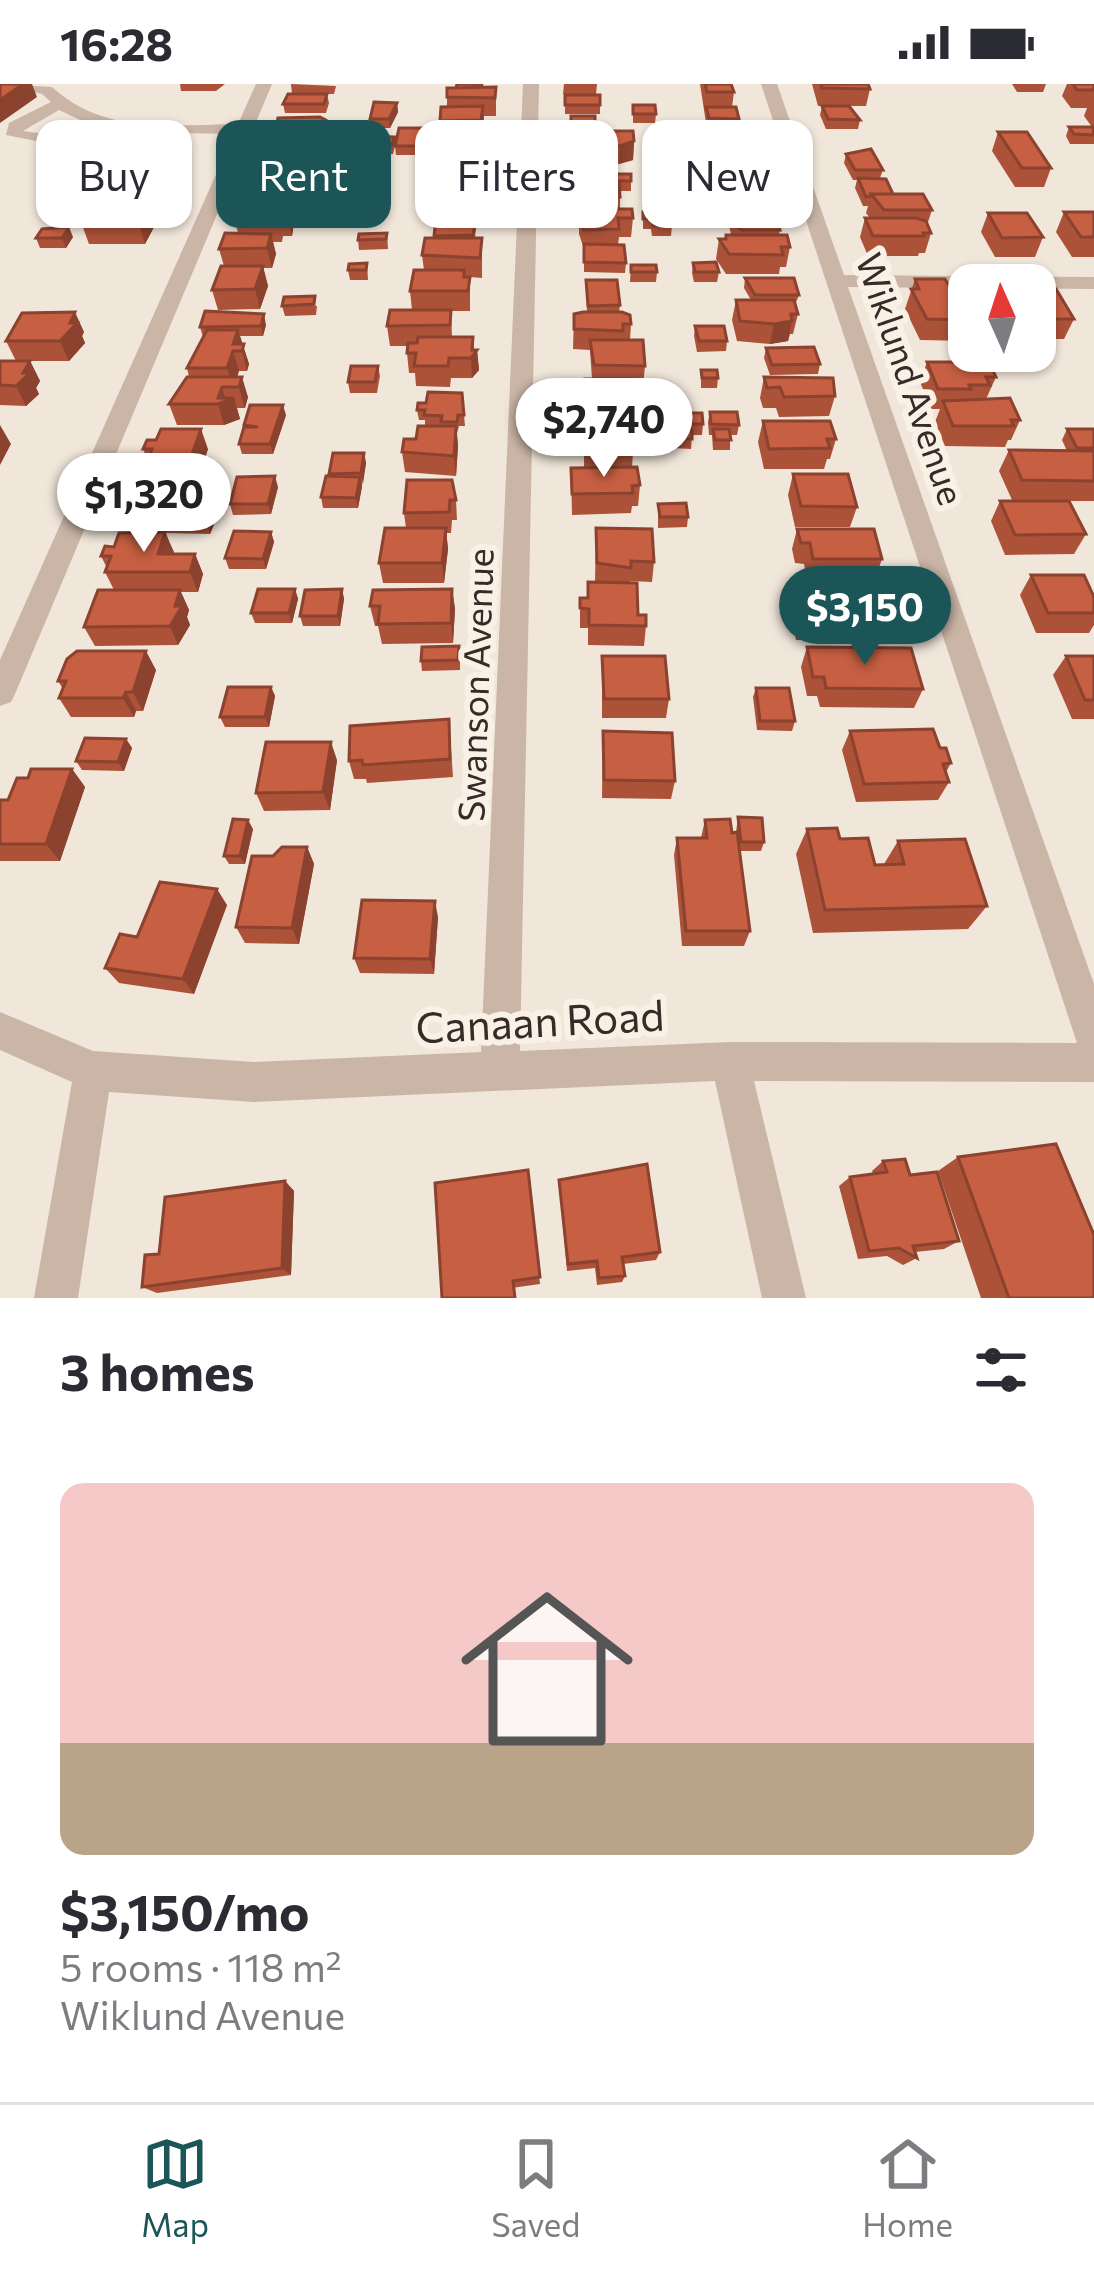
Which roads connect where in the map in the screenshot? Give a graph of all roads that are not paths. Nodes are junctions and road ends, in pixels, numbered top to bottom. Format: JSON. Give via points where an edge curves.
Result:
{"nodes":[{"id":1,"x":5,"y":84,"type":"edge"},
{"id":2,"x":264,"y":84,"type":"edge"},
{"id":3,"x":531,"y":84,"type":"edge"},
{"id":4,"x":770,"y":84,"type":"edge"},
{"id":5,"x":62,"y":103,"type":"junction"},
{"id":6,"x":91,"y":120,"type":"edge"},
{"id":7,"x":249,"y":120,"type":"edge"},
{"id":8,"x":36,"y":138,"type":"edge"},
{"id":9,"x":216,"y":196,"type":"edge"},
{"id":10,"x":839,"y":281,"type":"junction"},
{"id":11,"x":1094,"y":283,"type":"edge"},
{"id":12,"x":0,"y":694,"type":"edge"},
{"id":13,"x":0,"y":1030,"type":"edge"},
{"id":14,"x":1094,"y":1038,"type":"edge"},
{"id":15,"x":730,"y":1061,"type":"junction"},
{"id":16,"x":1094,"y":1063,"type":"edge"},
{"id":17,"x":93,"y":1070,"type":"junction"},
{"id":18,"x":500,"y":1073,"type":"junction"},
{"id":19,"x":56,"y":1298,"type":"edge"},
{"id":20,"x":784,"y":1298,"type":"edge"}],
"edges":[{"from":1,"to":5,"type":"street","via":[[47,89]]},
{"from":2,"to":7,"type":"street"},
{"from":3,"to":18,"type":"street","name":"Swanson Avenue"},
{"from":4,"to":10,"type":"street","name":"Wiklund Avenue"},
{"from":5,"to":6,"type":"street"},
{"from":5,"to":8,"type":"street","via":[[15,126],[14,135]]},
{"from":9,"to":12,"type":"street"},
{"from":10,"to":11,"type":"street"},
{"from":10,"to":14,"type":"street","name":"Wiklund Avenue"},
{"from":13,"to":17,"type":"street","name":"Canaan Road"},
{"from":15,"to":16,"type":"street","name":"Canaan Road"},
{"from":15,"to":18,"type":"street","name":"Canaan Road"},
{"from":15,"to":20,"type":"street"},
{"from":17,"to":18,"type":"street","name":"Canaan Road","via":[[254,1082]]},
{"from":17,"to":19,"type":"street"}]}
